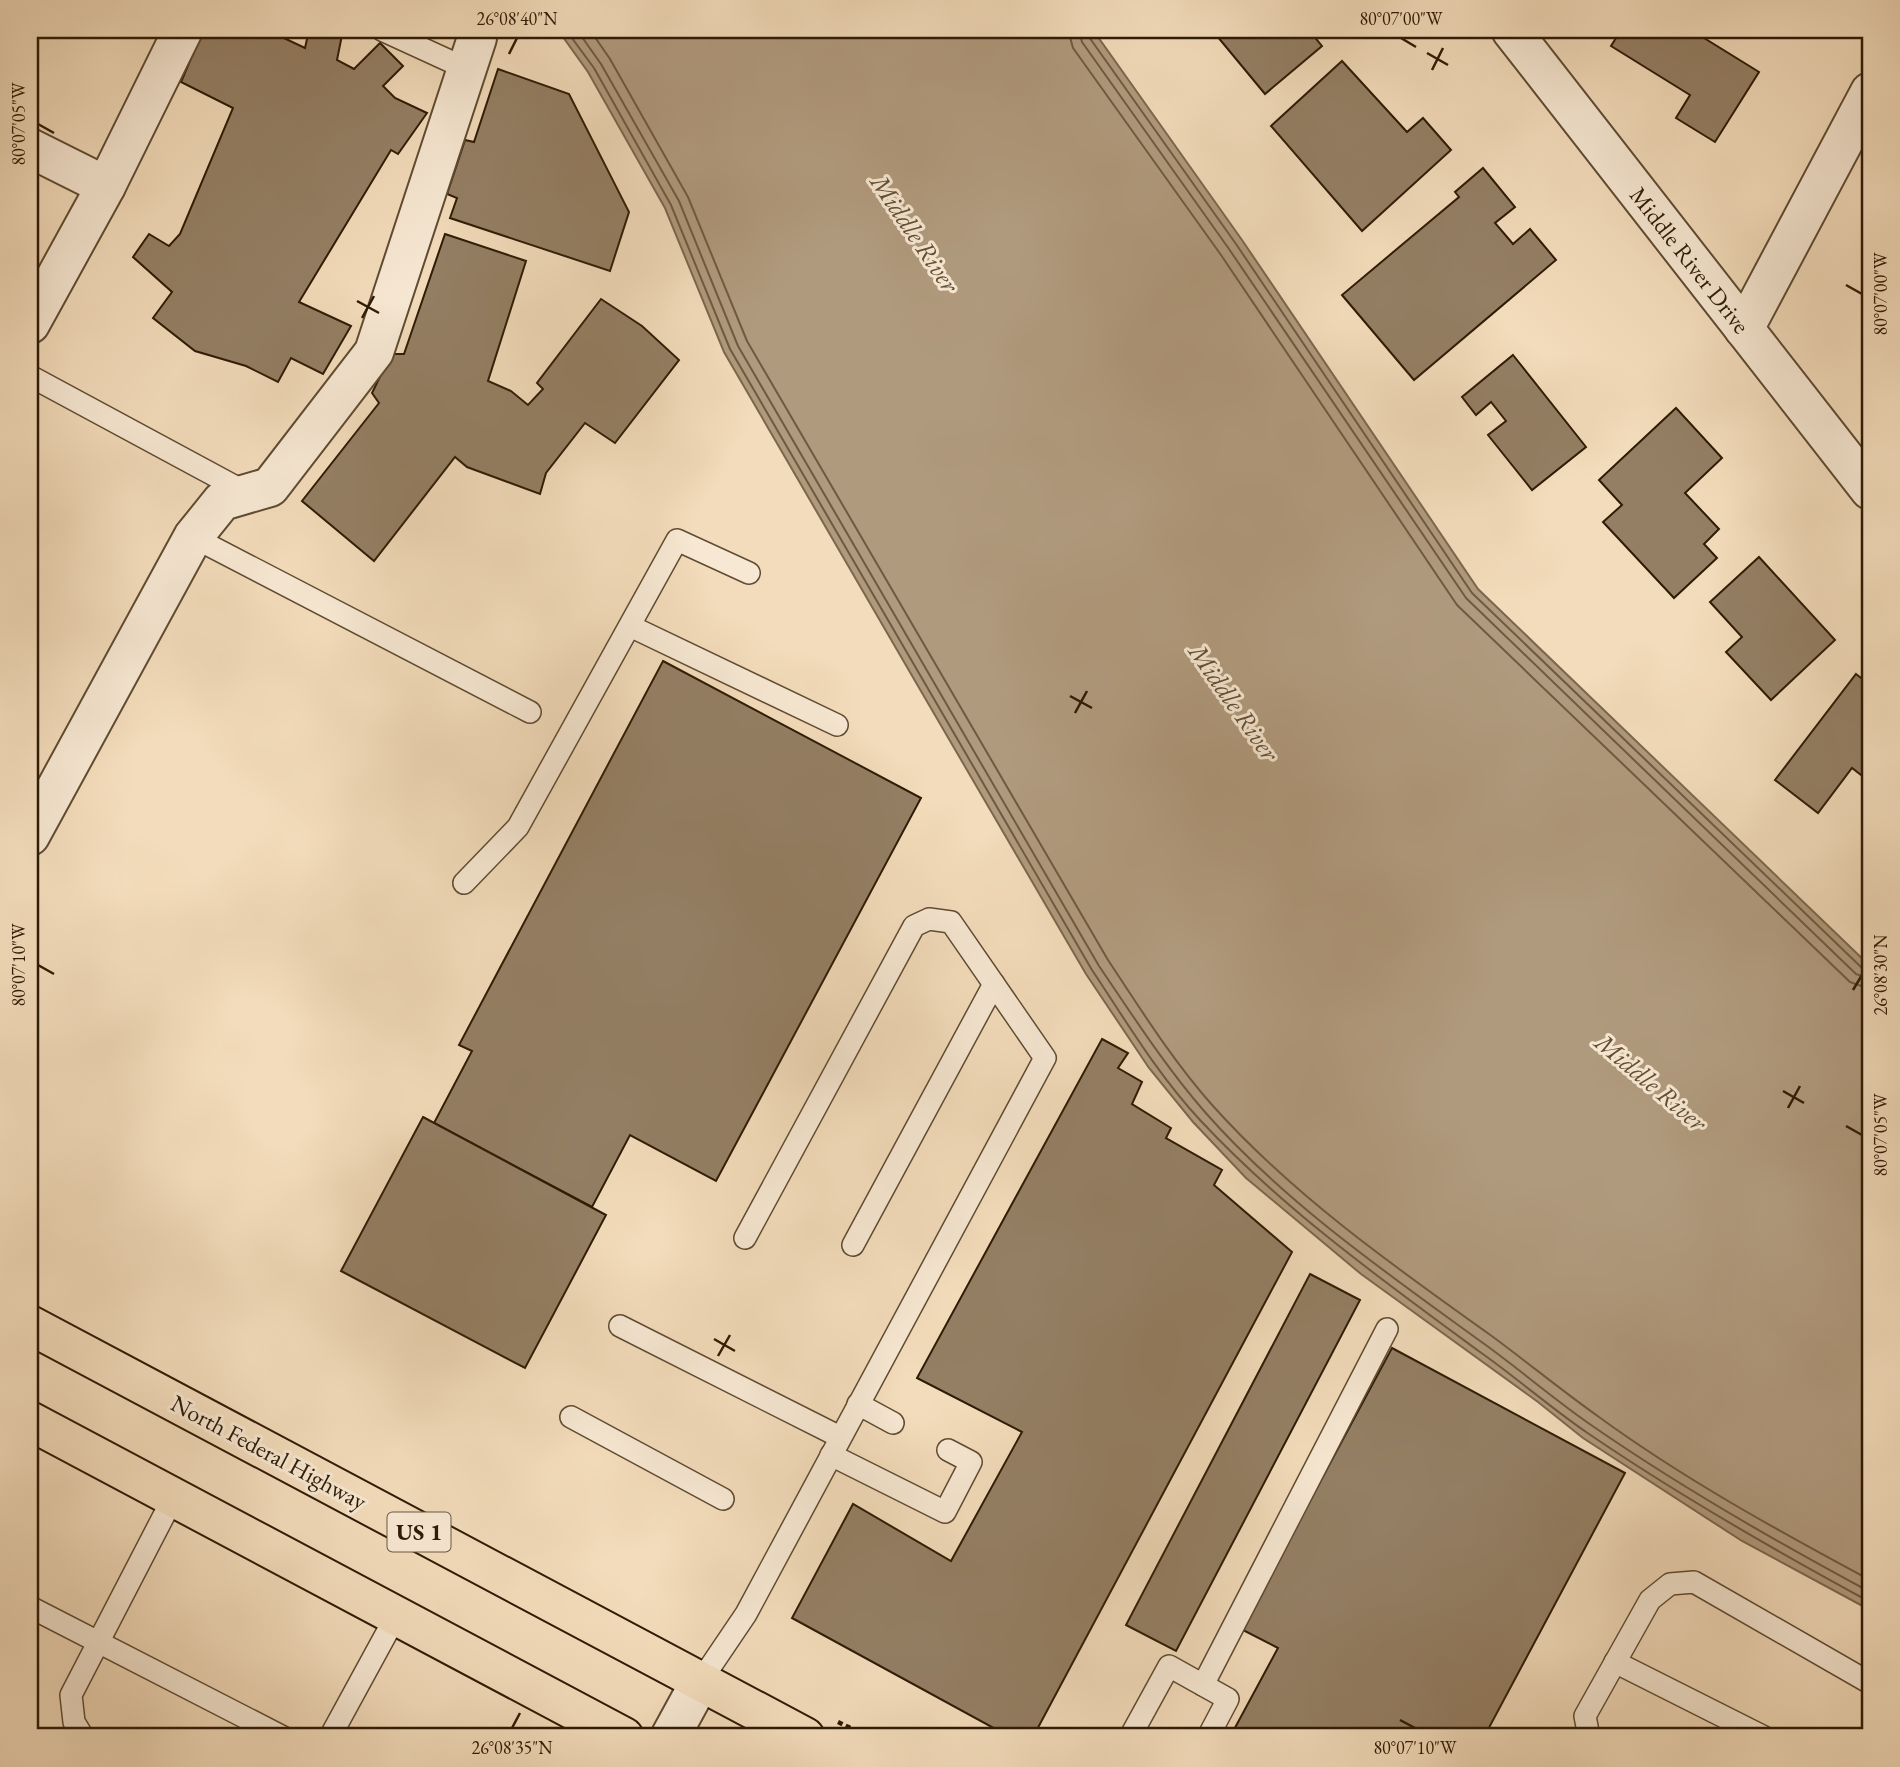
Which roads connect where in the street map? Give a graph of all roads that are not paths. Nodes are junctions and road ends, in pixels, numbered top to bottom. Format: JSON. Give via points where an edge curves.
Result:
{"nodes":[{"id":1,"x":183,"y":30,"type":"edge"},
{"id":2,"x":382,"y":30,"type":"edge"},
{"id":3,"x":476,"y":30,"type":"edge"},
{"id":4,"x":1511,"y":30,"type":"edge"},
{"id":5,"x":467,"y":69,"type":"junction"},
{"id":6,"x":1870,"y":92,"type":"edge"},
{"id":7,"x":30,"y":148,"type":"edge"},
{"id":8,"x":106,"y":186,"type":"junction"},
{"id":9,"x":35,"y":300,"type":"edge"},
{"id":10,"x":1744,"y":329,"type":"junction"},
{"id":11,"x":30,"y":376,"type":"edge"},
{"id":12,"x":1870,"y":490,"type":"edge"},
{"id":13,"x":248,"y":494,"type":"junction"},
{"id":14,"x":193,"y":537,"type":"junction"},
{"id":15,"x":749,"y":573,"type":"dead end"},
{"id":16,"x":630,"y":626,"type":"junction"},
{"id":17,"x":530,"y":712,"type":"dead end"},
{"id":18,"x":837,"y":725,"type":"dead end"},
{"id":19,"x":30,"y":836,"type":"edge"},
{"id":20,"x":464,"y":883,"type":"dead end"},
{"id":21,"x":994,"y":984,"type":"junction"},
{"id":22,"x":744,"y":1238,"type":"dead end"},
{"id":23,"x":853,"y":1245,"type":"dead end"},
{"id":24,"x":30,"y":1325,"type":"edge"},
{"id":25,"x":620,"y":1326,"type":"dead end"},
{"id":26,"x":1387,"y":1329,"type":"dead end"},
{"id":27,"x":858,"y":1404,"type":"junction"},
{"id":28,"x":572,"y":1417,"type":"dead end"},
{"id":29,"x":30,"y":1421,"type":"edge"},
{"id":30,"x":893,"y":1423,"type":"dead end"},
{"id":31,"x":836,"y":1446,"type":"junction"},
{"id":32,"x":948,"y":1450,"type":"dead end"},
{"id":33,"x":173,"y":1497,"type":"junction"},
{"id":34,"x":723,"y":1500,"type":"dead end"},
{"id":35,"x":30,"y":1607,"type":"edge"},
{"id":36,"x":396,"y":1616,"type":"junction"},
{"id":37,"x":97,"y":1642,"type":"junction"},
{"id":38,"x":1615,"y":1662,"type":"junction"},
{"id":39,"x":700,"y":1682,"type":"junction"},
{"id":40,"x":1870,"y":1683,"type":"edge"},
{"id":41,"x":1203,"y":1685,"type":"junction"},
{"id":42,"x":83,"y":1737,"type":"edge"},
{"id":43,"x":283,"y":1737,"type":"edge"},
{"id":44,"x":330,"y":1737,"type":"edge"},
{"id":45,"x":624,"y":1737,"type":"edge"},
{"id":46,"x":670,"y":1737,"type":"edge"},
{"id":47,"x":805,"y":1737,"type":"edge"},
{"id":48,"x":1130,"y":1737,"type":"edge"},
{"id":49,"x":1208,"y":1737,"type":"edge"},
{"id":50,"x":1588,"y":1737,"type":"edge"},
{"id":51,"x":1764,"y":1737,"type":"edge"}],
"edges":[{"from":1,"to":8,"type":"street"},
{"from":2,"to":5,"type":"lane"},
{"from":3,"to":5,"type":"street"},
{"from":4,"to":10,"type":"street","name":"Middle River Drive"},
{"from":5,"to":13,"type":"street","via":[[374,352],[270,487]]},
{"from":6,"to":10,"type":"street"},
{"from":7,"to":8,"type":"street"},
{"from":8,"to":9,"type":"street"},
{"from":10,"to":12,"type":"street","name":"Middle River Drive"},
{"from":11,"to":13,"type":"lane"},
{"from":13,"to":14,"type":"street","via":[[222,501]]},
{"from":14,"to":17,"type":"lane"},
{"from":14,"to":19,"type":"street"},
{"from":15,"to":16,"type":"lane","via":[[677,540]]},
{"from":16,"to":18,"type":"lane"},
{"from":16,"to":20,"type":"lane","via":[[517,827]]},
{"from":21,"to":22,"type":"lane","via":[[951,922],[929,919],[914,926]]},
{"from":21,"to":23,"type":"lane"},
{"from":21,"to":27,"type":"lane","via":[[1045,1058]]},
{"from":24,"to":39,"type":"main road","name":"North Federal Highway","number":"US 1"},
{"from":25,"to":31,"type":"lane"},
{"from":26,"to":41,"type":"lane"},
{"from":27,"to":30,"type":"lane"},
{"from":27,"to":31,"type":"lane"},
{"from":28,"to":34,"type":"lane"},
{"from":29,"to":33,"type":"main road"},
{"from":31,"to":32,"type":"lane","via":[[945,1513],[971,1462]]},
{"from":31,"to":39,"type":"lane","via":[[746,1614]]},
{"from":33,"to":36,"type":"main road"},
{"from":33,"to":37,"type":"lane"},
{"from":35,"to":37,"type":"lane"},
{"from":36,"to":44,"type":"lane"},
{"from":36,"to":45,"type":"main road"},
{"from":37,"to":42,"type":"lane","via":[[71,1695],[74,1722]]},
{"from":37,"to":43,"type":"lane"},
{"from":38,"to":40,"type":"lane","via":[[1650,1600],[1670,1584],[1694,1582]]},
{"from":38,"to":50,"type":"lane","via":[[1585,1716]]},
{"from":38,"to":51,"type":"lane"},
{"from":39,"to":46,"type":"street"},
{"from":39,"to":47,"type":"main road","name":"North Federal Highway","number":"US 1"},
{"from":41,"to":48,"type":"lane","via":[[1169,1667]]},
{"from":41,"to":49,"type":"lane","via":[[1228,1699]]}]}
